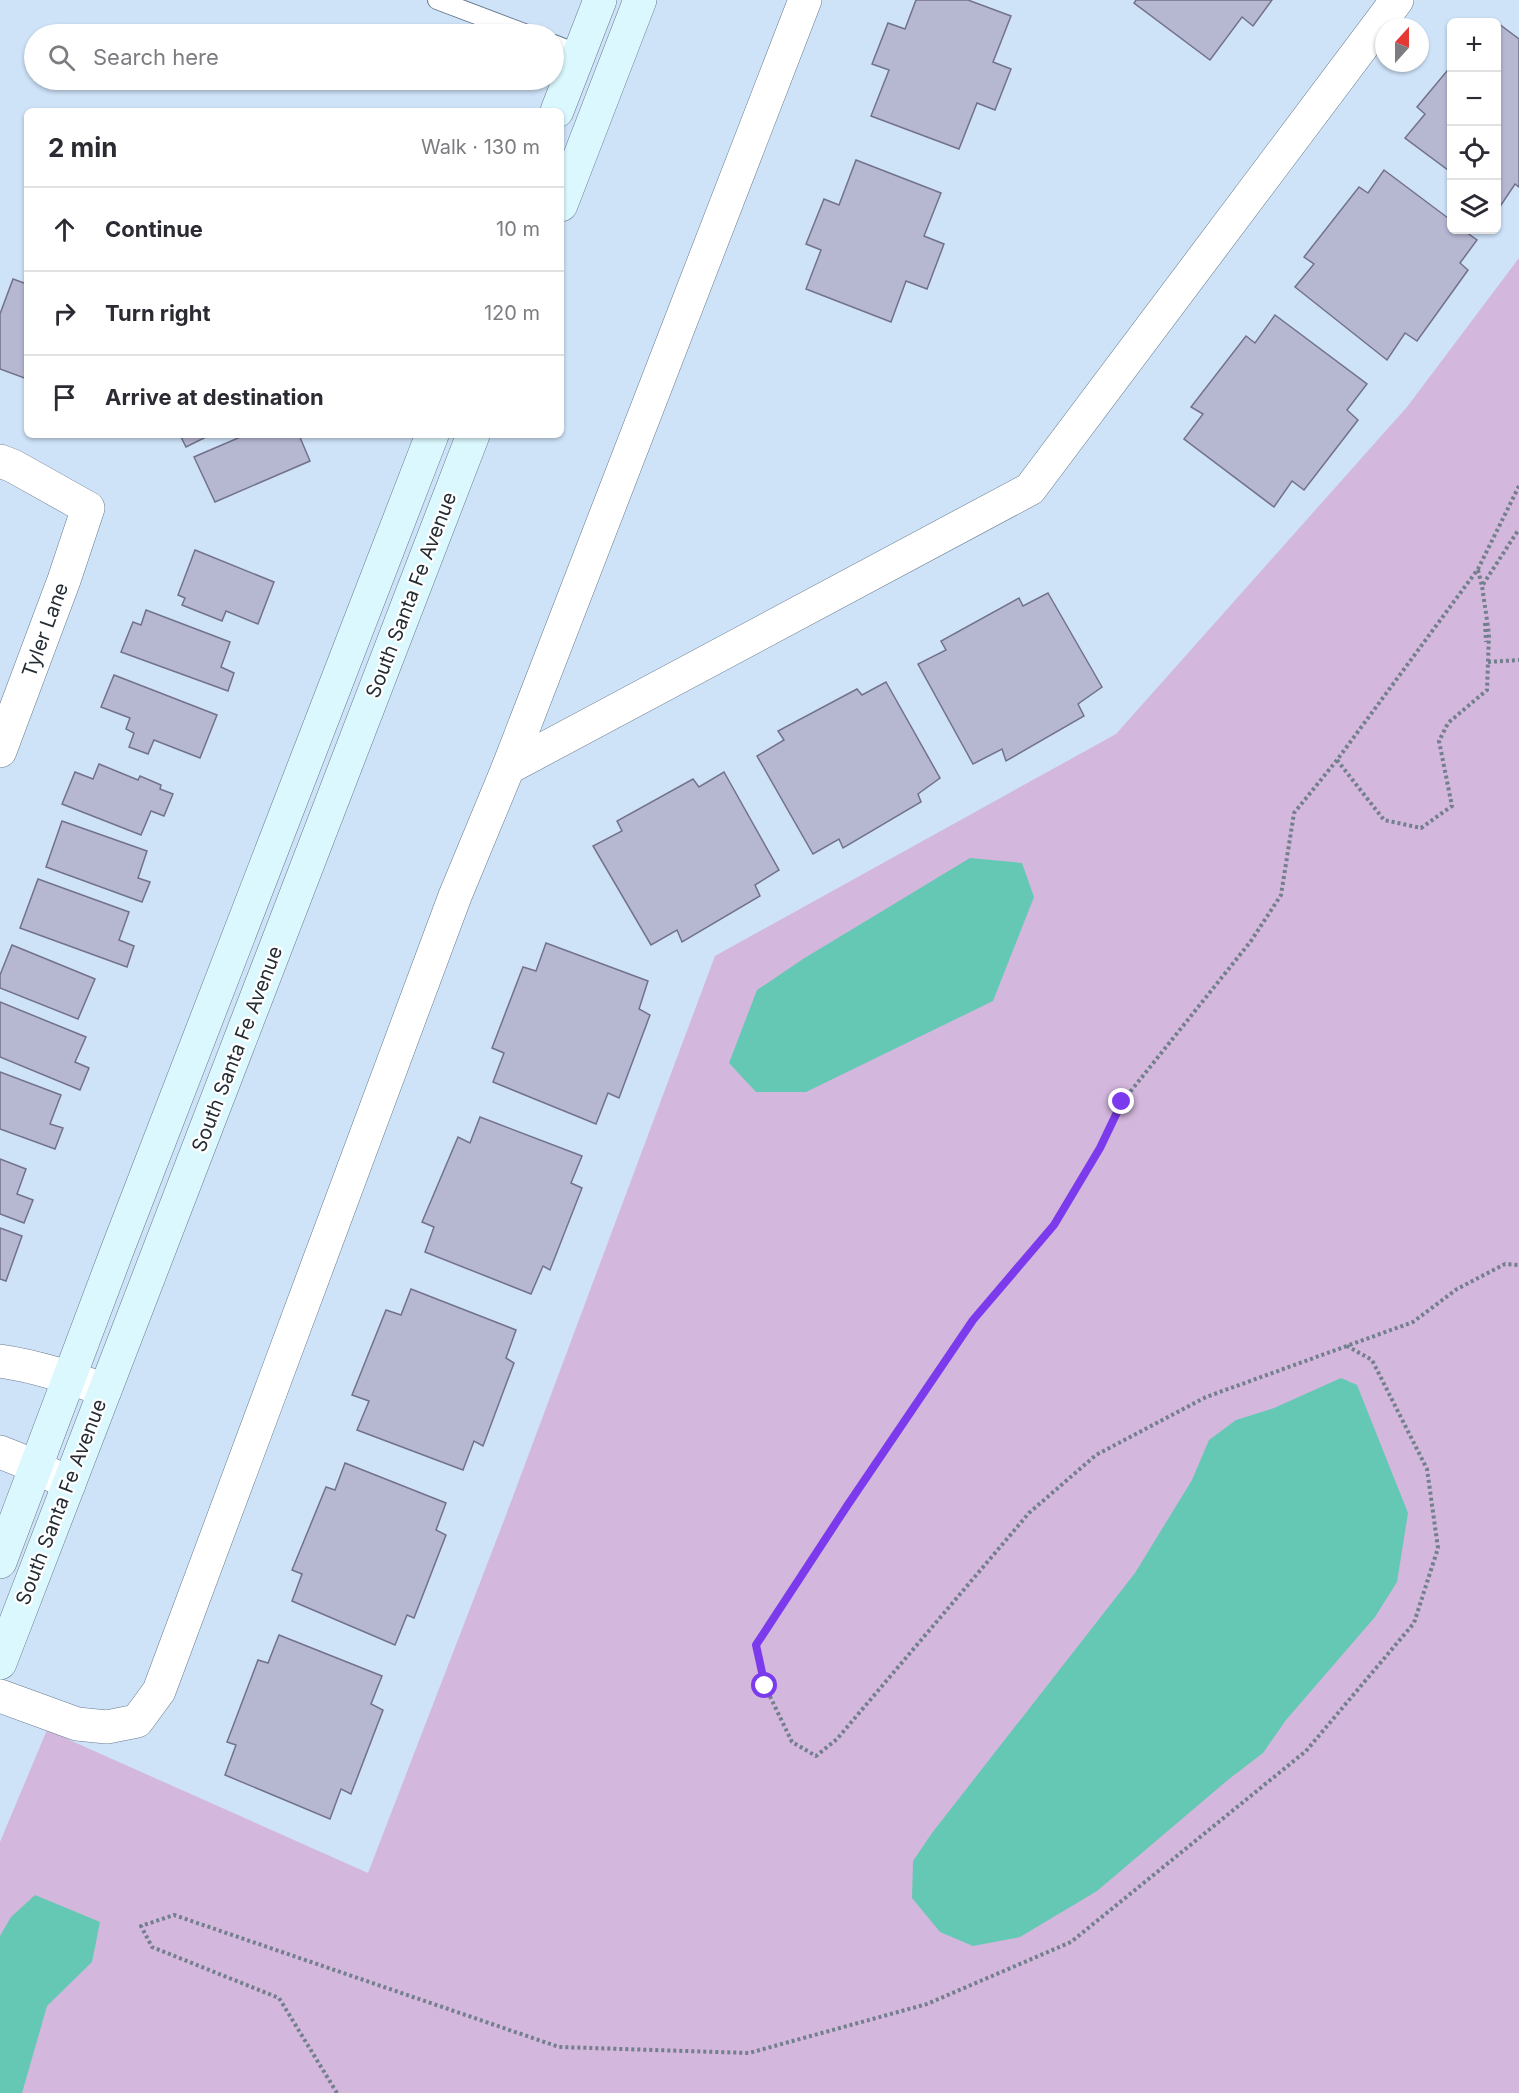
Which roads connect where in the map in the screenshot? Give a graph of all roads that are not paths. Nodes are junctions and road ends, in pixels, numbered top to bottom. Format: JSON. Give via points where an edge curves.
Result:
{"nodes":[{"id":1,"x":600,"y":0,"type":"edge"},
{"id":2,"x":640,"y":0,"type":"edge"},
{"id":3,"x":805,"y":0,"type":"edge"},
{"id":4,"x":1397,"y":0,"type":"edge"},
{"id":5,"x":449,"y":2,"type":"edge"},
{"id":6,"x":503,"y":24,"type":"edge"},
{"id":7,"x":566,"y":49,"type":"edge"},
{"id":8,"x":560,"y":90,"type":"edge"},
{"id":9,"x":557,"y":108,"type":"edge"},
{"id":10,"x":564,"y":197,"type":"edge"},
{"id":11,"x":431,"y":438,"type":"edge"},
{"id":12,"x":472,"y":438,"type":"edge"},
{"id":13,"x":0,"y":461,"type":"edge"},
{"id":14,"x":9,"y":699,"type":"edge"},
{"id":15,"x":0,"y":751,"type":"edge"},
{"id":16,"x":508,"y":768,"type":"junction"},
{"id":17,"x":0,"y":1362,"type":"edge"},
{"id":18,"x":69,"y":1377,"type":"junction"},
{"id":19,"x":105,"y":1389,"type":"junction"},
{"id":20,"x":0,"y":1452,"type":"edge"},
{"id":21,"x":35,"y":1466,"type":"junction"},
{"id":22,"x":69,"y":1484,"type":"junction"},
{"id":23,"x":0,"y":1562,"type":"edge"},
{"id":24,"x":0,"y":1663,"type":"edge"},
{"id":25,"x":0,"y":1696,"type":"edge"}],
"edges":[{"from":1,"to":7,"type":"main road"},
{"from":2,"to":10,"type":"main road"},
{"from":3,"to":16,"type":"street"},
{"from":4,"to":16,"type":"street","via":[[1030,489]]},
{"from":5,"to":6,"type":"lane"},
{"from":8,"to":9,"type":"main road"},
{"from":11,"to":18,"type":"main road","name":"South Santa Fe Avenue"},
{"from":12,"to":19,"type":"main road","name":"South Santa Fe Avenue"},
{"from":13,"to":14,"type":"street","name":"Tyler Lane","via":[[88,508]]},
{"from":14,"to":15,"type":"street","name":"Tyler Lane"},
{"from":16,"to":25,"type":"street","via":[[451,907],[159,1691],[137,1720],[107,1727],[77,1724]]},
{"from":17,"to":18,"type":"street"},
{"from":18,"to":19,"type":"street"},
{"from":18,"to":21,"type":"main road","name":"South Santa Fe Avenue"},
{"from":19,"to":22,"type":"main road","name":"South Santa Fe Avenue"},
{"from":20,"to":21,"type":"street"},
{"from":21,"to":22,"type":"street"},
{"from":21,"to":23,"type":"main road","name":"South Santa Fe Avenue"},
{"from":22,"to":24,"type":"main road","name":"South Santa Fe Avenue"}]}
